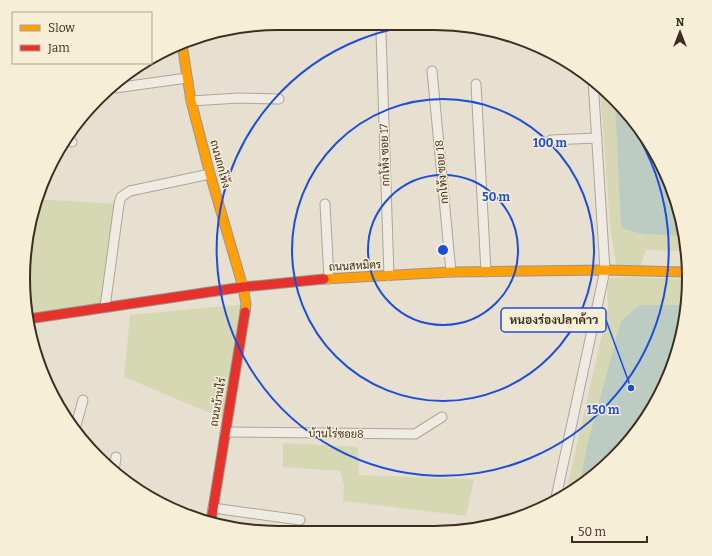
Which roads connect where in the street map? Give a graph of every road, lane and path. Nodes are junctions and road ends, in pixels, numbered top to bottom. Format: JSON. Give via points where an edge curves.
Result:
{"nodes":[{"id":1,"x":381,"y":33,"type":"dead end"},
{"id":2,"x":183,"y":49,"type":"edge"},
{"id":3,"x":432,"y":71,"type":"dead end"},
{"id":4,"x":187,"y":78,"type":"junction"},
{"id":5,"x":476,"y":84,"type":"dead end"},
{"id":6,"x":119,"y":87,"type":"edge"},
{"id":7,"x":594,"y":88,"type":"edge"},
{"id":8,"x":279,"y":99,"type":"dead end"},
{"id":9,"x":191,"y":101,"type":"junction"},
{"id":10,"x":597,"y":138,"type":"junction"},
{"id":11,"x":551,"y":140,"type":"dead end"},
{"id":12,"x":210,"y":174,"type":"junction"},
{"id":13,"x":325,"y":204,"type":"dead end"},
{"id":14,"x":605,"y":270,"type":"junction"},
{"id":15,"x":451,"y":272,"type":"junction"},
{"id":16,"x":486,"y":272,"type":"junction"},
{"id":17,"x":682,"y":272,"type":"edge"},
{"id":18,"x":389,"y":276,"type":"junction"},
{"id":19,"x":329,"y":279,"type":"junction"},
{"id":20,"x":243,"y":287,"type":"junction"},
{"id":21,"x":105,"y":307,"type":"junction"},
{"id":22,"x":34,"y":318,"type":"edge"},
{"id":23,"x":83,"y":400,"type":"dead end"},
{"id":24,"x":442,"y":417,"type":"dead end"},
{"id":25,"x":77,"y":423,"type":"edge"},
{"id":26,"x":225,"y":432,"type":"junction"},
{"id":27,"x":116,"y":457,"type":"dead end"},
{"id":28,"x":115,"y":465,"type":"edge"},
{"id":29,"x":557,"y":494,"type":"edge"},
{"id":30,"x":213,"y":508,"type":"junction"},
{"id":31,"x":212,"y":517,"type":"edge"},
{"id":32,"x":300,"y":520,"type":"dead end"}],
"edges":[{"from":1,"to":18,"type":"street","name":"กกโท้ง ซอย 17"},
{"from":2,"to":4,"type":"street","name":"ถนนกกโท้ง"},
{"from":3,"to":15,"type":"street","name":"กกโท้ง ซอย 18"},
{"from":4,"to":6,"type":"street"},
{"from":4,"to":9,"type":"street","name":"ถนนกกโท้ง"},
{"from":5,"to":16,"type":"street"},
{"from":7,"to":10,"type":"street"},
{"from":8,"to":9,"type":"street"},
{"from":9,"to":12,"type":"street","name":"ถนนกกโท้ง"},
{"from":10,"to":11,"type":"street"},
{"from":10,"to":14,"type":"street"},
{"from":12,"to":20,"type":"street","name":"ถนนกกโท้ง"},
{"from":12,"to":21,"type":"street","via":[[130,191],[122,197]]},
{"from":13,"to":19,"type":"street"},
{"from":14,"to":16,"type":"street","name":"ถนนสหมิตร"},
{"from":14,"to":17,"type":"street","name":"ถนนสหมิตร"},
{"from":14,"to":29,"type":"street"},
{"from":15,"to":16,"type":"street","name":"ถนนสหมิตร"},
{"from":15,"to":18,"type":"street","name":"ถนนสหมิตร"},
{"from":18,"to":19,"type":"street","name":"ถนนสหมิตร"},
{"from":19,"to":20,"type":"street","name":"ถนนสหมิตร"},
{"from":20,"to":21,"type":"street","name":"ถนนสหมิตร"},
{"from":20,"to":26,"type":"street","name":"ถนนบ้านไร่","via":[[246,304]]},
{"from":21,"to":22,"type":"street","name":"ถนนสหมิตร"},
{"from":23,"to":25,"type":"street"},
{"from":24,"to":26,"type":"street","name":"บ้านไร่ซอย8","via":[[415,434]]},
{"from":26,"to":30,"type":"street","name":"ถนนบ้านไร่"},
{"from":27,"to":28,"type":"street"},
{"from":30,"to":31,"type":"street","name":"ถนนบ้านไร่"},
{"from":30,"to":32,"type":"street"}]}
